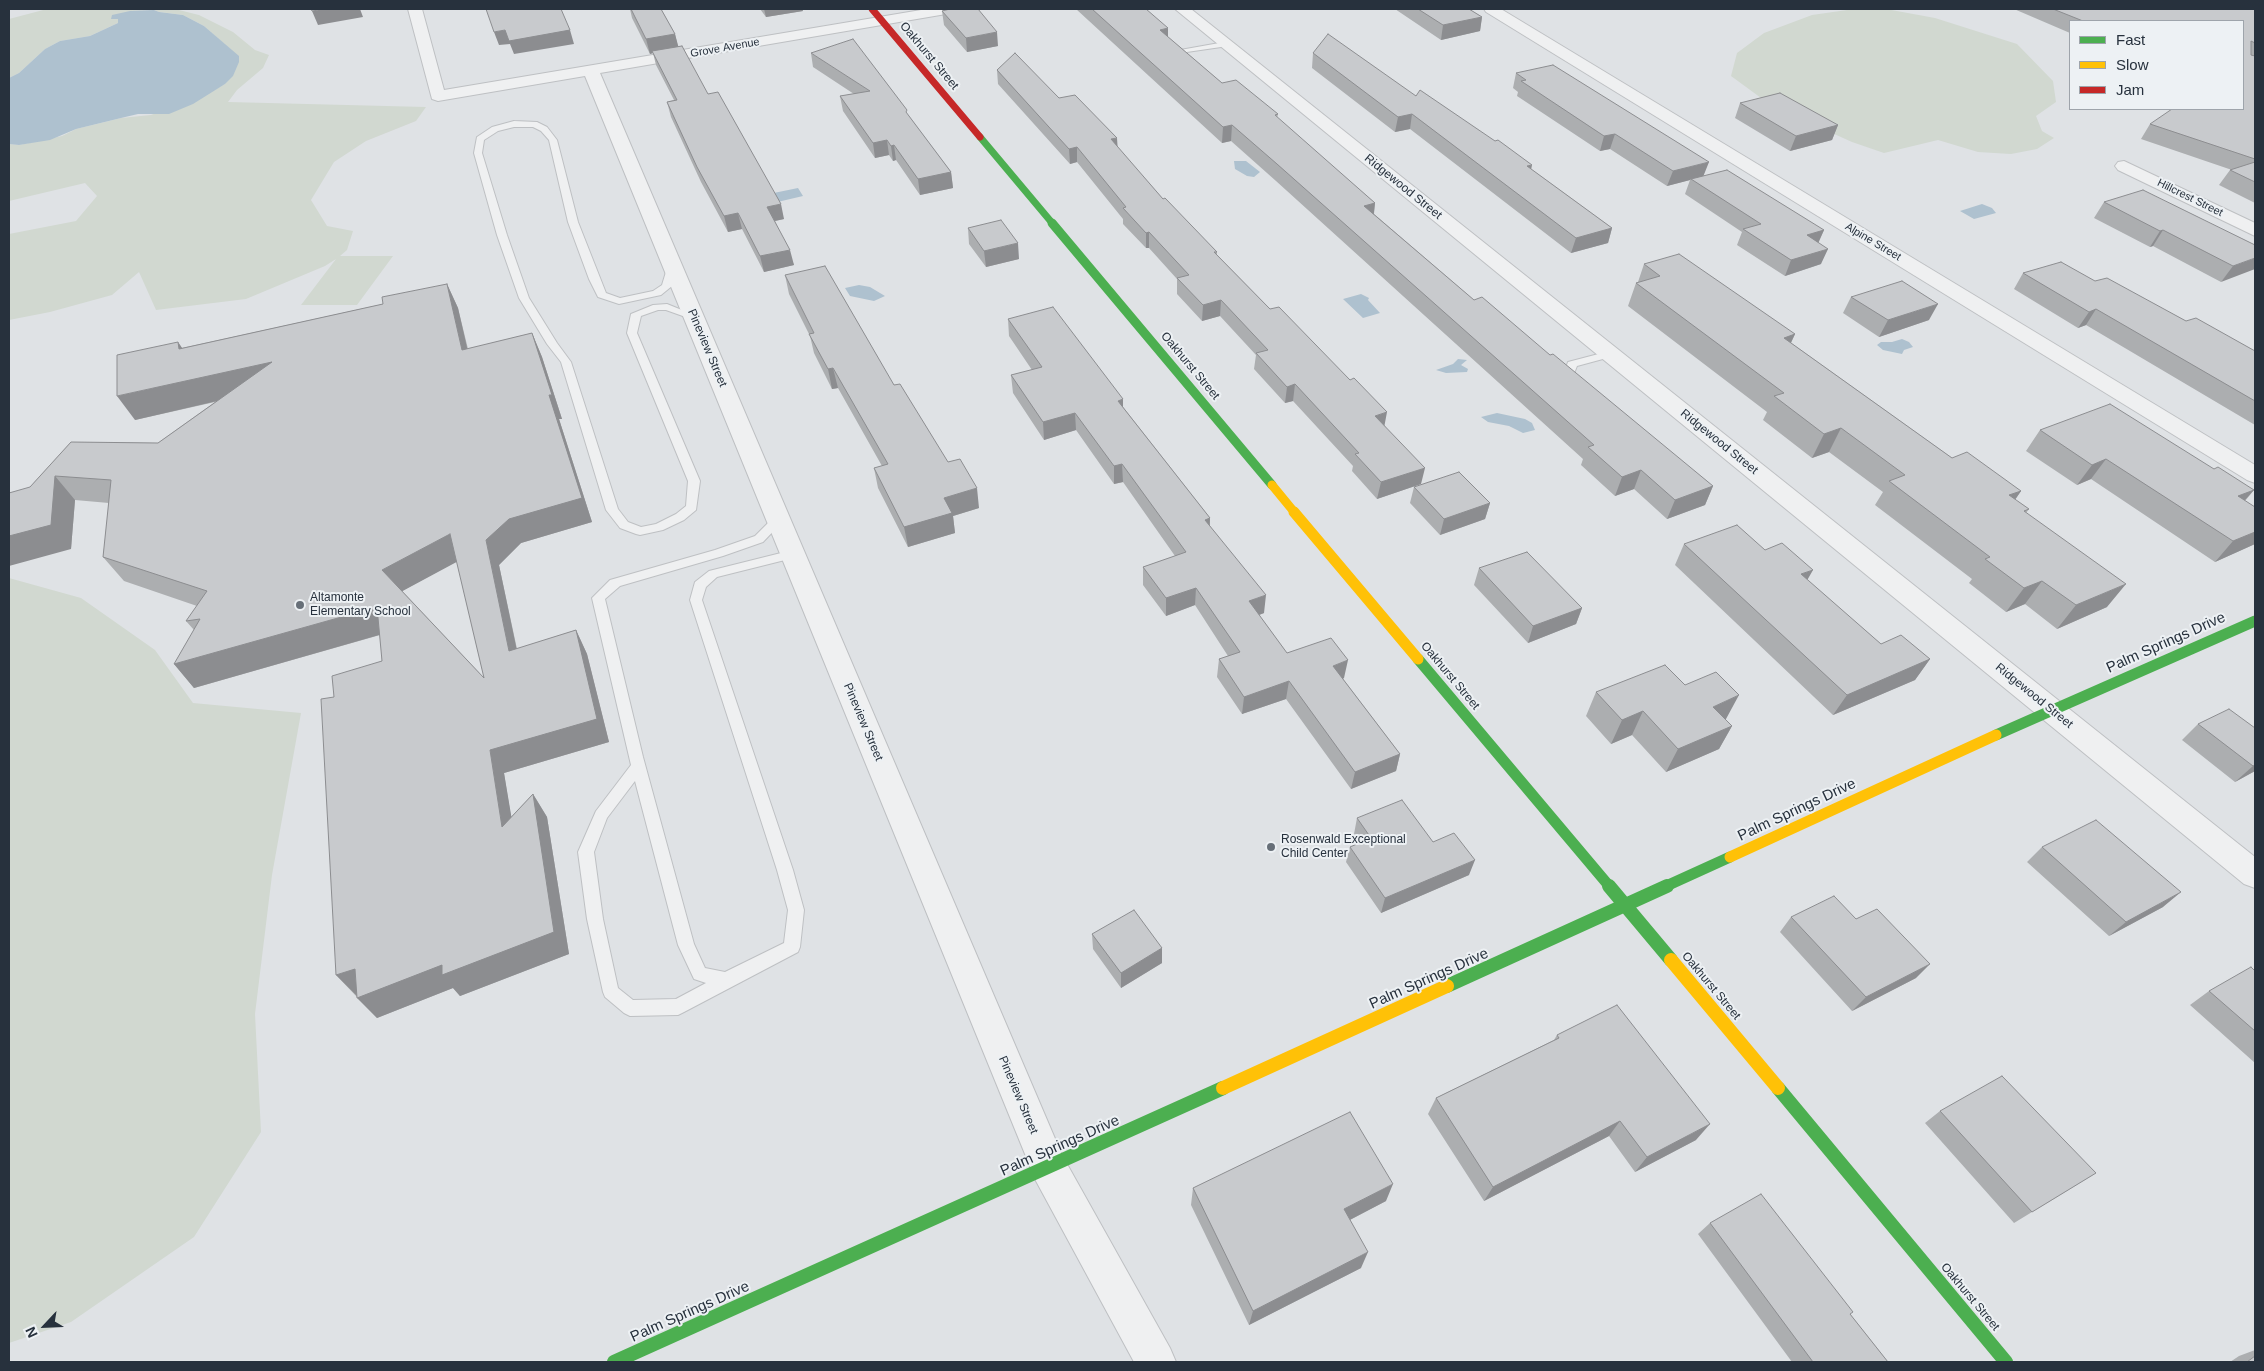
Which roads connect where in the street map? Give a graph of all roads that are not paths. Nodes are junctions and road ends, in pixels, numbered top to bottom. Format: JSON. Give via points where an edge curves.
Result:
{"nodes":[{"id":1,"x":415,"y":9,"type":"edge"},
{"id":2,"x":872,"y":9,"type":"edge"},
{"id":3,"x":952,"y":9,"type":"edge"},
{"id":4,"x":1182,"y":9,"type":"edge"},
{"id":5,"x":1491,"y":9,"type":"edge"},
{"id":6,"x":882,"y":21,"type":"junction"},
{"id":7,"x":1225,"y":44,"type":"junction"},
{"id":8,"x":1173,"y":52,"type":"edge"},
{"id":9,"x":591,"y":70,"type":"junction"},
{"id":10,"x":2124,"y":166,"type":"dead end"},
{"id":11,"x":2255,"y":230,"type":"edge"},
{"id":12,"x":672,"y":264,"type":"junction"},
{"id":13,"x":694,"y":317,"type":"junction"},
{"id":14,"x":1610,"y":354,"type":"junction"},
{"id":15,"x":1568,"y":379,"type":"edge"},
{"id":16,"x":2255,"y":475,"type":"edge"},
{"id":17,"x":778,"y":520,"type":"junction"},
{"id":18,"x":793,"y":554,"type":"junction"},
{"id":19,"x":2255,"y":621,"type":"edge"},
{"id":20,"x":2051,"y":710,"type":"junction"},
{"id":21,"x":638,"y":766,"type":"junction"},
{"id":22,"x":2255,"y":875,"type":"edge"},
{"id":23,"x":1626,"y":906,"type":"junction"},
{"id":24,"x":730,"y":978,"type":"junction"},
{"id":25,"x":1049,"y":1168,"type":"junction"},
{"id":26,"x":614,"y":1362,"type":"edge"},
{"id":27,"x":1156,"y":1362,"type":"edge"},
{"id":28,"x":2006,"y":1362,"type":"edge"}],
"edges":[{"from":1,"to":9,"type":"street","name":"Grove Avenue","via":[[438,96]]},
{"from":2,"to":6,"type":"street","name":"Oakhurst Street"},
{"from":3,"to":6,"type":"street","name":"Grove Avenue"},
{"from":4,"to":7,"type":"street","name":"Ridgewood Street"},
{"from":5,"to":16,"type":"street","name":"Alpine Street"},
{"from":6,"to":9,"type":"street","name":"Grove Avenue"},
{"from":6,"to":23,"type":"street","name":"Oakhurst Street"},
{"from":7,"to":8,"type":"lane"},
{"from":7,"to":14,"type":"street","name":"Ridgewood Street"},
{"from":9,"to":12,"type":"street","name":"Pineview Street"},
{"from":10,"to":11,"type":"street","name":"Hillcrest Street"},
{"from":12,"to":13,"type":"street","name":"Pineview Street"},
{"from":12,"to":13,"type":"lane","via":[[667,286],[657,293],[624,300],[602,295],[573,222],[553,140],[534,124],[514,124],[495,129],[480,139],[478,153],[524,298],[566,362],[612,510],[624,525],[640,531],[659,527],[692,507],[694,481],[634,339],[636,314],[667,307]]},
{"from":13,"to":17,"type":"street","name":"Pineview Street"},
{"from":14,"to":15,"type":"lane","via":[[1572,364]]},
{"from":14,"to":20,"type":"street","name":"Ridgewood Street"},
{"from":17,"to":18,"type":"street","name":"Pineview Street"},
{"from":17,"to":21,"type":"lane","via":[[759,539],[719,554],[615,583],[598,598]]},
{"from":18,"to":24,"type":"lane","via":[[713,574],[700,585],[696,600],[796,910],[792,947]]},
{"from":18,"to":25,"type":"street","name":"Pineview Street"},
{"from":19,"to":20,"type":"street","name":"Palm Springs Drive"},
{"from":20,"to":22,"type":"street","name":"Ridgewood Street"},
{"from":20,"to":23,"type":"street","name":"Palm Springs Drive"},
{"from":21,"to":24,"type":"lane","via":[[686,944],[700,974],[726,980]]},
{"from":21,"to":24,"type":"lane","via":[[601,815],[586,852],[595,919],[611,992],[630,1008],[678,1007]]},
{"from":23,"to":25,"type":"street","name":"Palm Springs Drive"},
{"from":23,"to":28,"type":"street","name":"Oakhurst Street"},
{"from":25,"to":26,"type":"street","name":"Palm Springs Drive"},
{"from":25,"to":27,"type":"street","name":"Pineview Street"}]}
